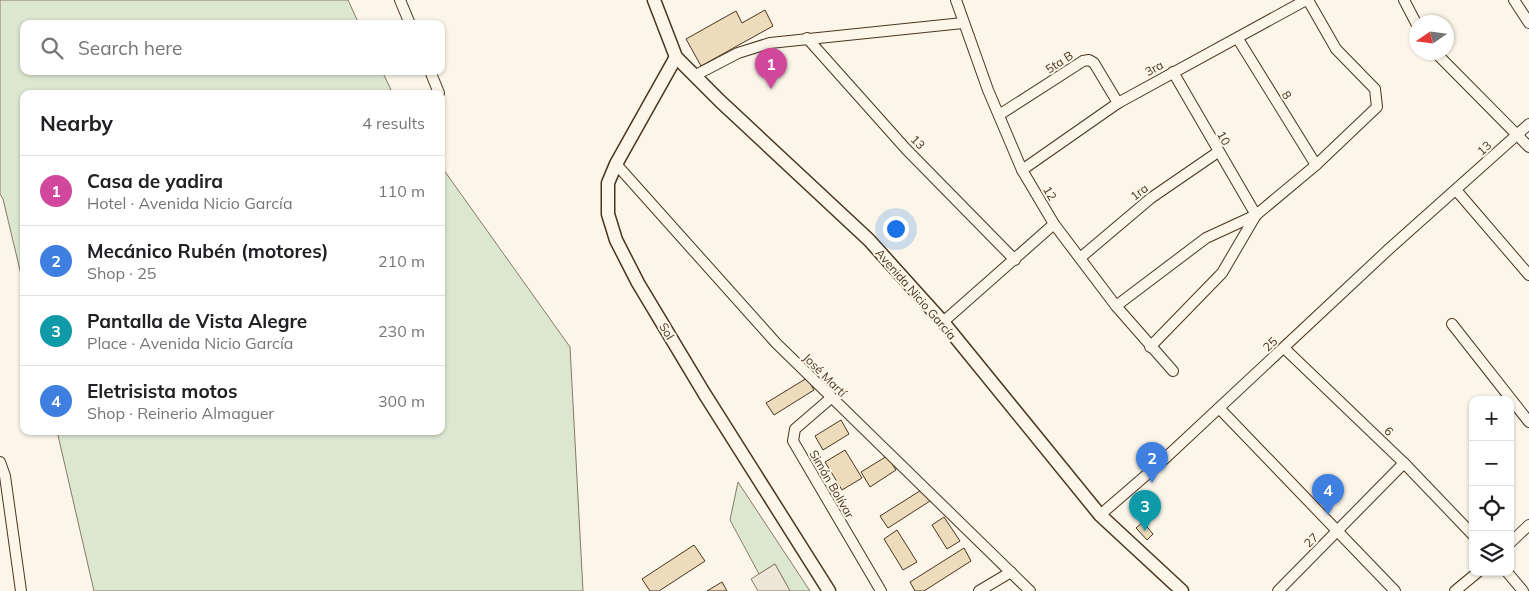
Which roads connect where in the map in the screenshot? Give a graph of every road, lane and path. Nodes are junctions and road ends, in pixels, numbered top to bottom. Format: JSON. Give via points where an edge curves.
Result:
{"nodes":[{"id":1,"x":400,"y":0,"type":"edge"},
{"id":2,"x":654,"y":0,"type":"edge"},
{"id":3,"x":956,"y":0,"type":"edge"},
{"id":4,"x":1307,"y":0,"type":"edge"},
{"id":5,"x":1404,"y":0,"type":"edge"},
{"id":6,"x":1514,"y":0,"type":"edge"},
{"id":7,"x":1412,"y":15,"type":"edge"},
{"id":8,"x":408,"y":20,"type":"edge"},
{"id":9,"x":964,"y":23,"type":"junction"},
{"id":10,"x":1529,"y":23,"type":"edge"},
{"id":11,"x":807,"y":38,"type":"junction"},
{"id":12,"x":1238,"y":39,"type":"junction"},
{"id":13,"x":676,"y":57,"type":"junction"},
{"id":14,"x":1443,"y":60,"type":"edge"},
{"id":15,"x":1173,"y":72,"type":"junction"},
{"id":16,"x":432,"y":75,"type":"edge"},
{"id":17,"x":694,"y":76,"type":"junction"},
{"id":18,"x":438,"y":90,"type":"edge"},
{"id":19,"x":1118,"y":103,"type":"junction"},
{"id":20,"x":999,"y":115,"type":"junction"},
{"id":21,"x":1529,"y":124,"type":"edge"},
{"id":22,"x":1518,"y":135,"type":"junction"},
{"id":23,"x":1529,"y":147,"type":"edge"},
{"id":24,"x":1218,"y":152,"type":"junction"},
{"id":25,"x":616,"y":164,"type":"junction"},
{"id":26,"x":1316,"y":164,"type":"junction"},
{"id":27,"x":1022,"y":170,"type":"junction"},
{"id":28,"x":1456,"y":190,"type":"junction"},
{"id":29,"x":1256,"y":215,"type":"junction"},
{"id":30,"x":1054,"y":224,"type":"junction"},
{"id":31,"x":1080,"y":258,"type":"junction"},
{"id":32,"x":1015,"y":260,"type":"junction"},
{"id":33,"x":1529,"y":275,"type":"edge"},
{"id":34,"x":1116,"y":306,"type":"junction"},
{"id":35,"x":943,"y":322,"type":"junction"},
{"id":36,"x":1452,"y":324,"type":"dead end"},
{"id":37,"x":1150,"y":347,"type":"junction"},
{"id":38,"x":1284,"y":348,"type":"junction"},
{"id":39,"x":1172,"y":371,"type":"dead end"},
{"id":40,"x":831,"y":398,"type":"junction"},
{"id":41,"x":1219,"y":408,"type":"junction"},
{"id":42,"x":1529,"y":422,"type":"edge"},
{"id":43,"x":0,"y":462,"type":"edge"},
{"id":44,"x":1404,"y":463,"type":"junction"},
{"id":45,"x":1100,"y":515,"type":"junction"},
{"id":46,"x":1529,"y":525,"type":"edge"},
{"id":47,"x":1338,"y":531,"type":"junction"},
{"id":48,"x":1469,"y":531,"type":"edge"},
{"id":49,"x":1514,"y":539,"type":"edge"},
{"id":50,"x":1011,"y":572,"type":"junction"},
{"id":51,"x":1473,"y":576,"type":"edge"},
{"id":52,"x":1510,"y":576,"type":"edge"},
{"id":53,"x":21,"y":591,"type":"edge"},
{"id":54,"x":829,"y":591,"type":"edge"},
{"id":55,"x":881,"y":591,"type":"edge"},
{"id":56,"x":979,"y":591,"type":"edge"},
{"id":57,"x":1030,"y":591,"type":"edge"},
{"id":58,"x":1182,"y":591,"type":"edge"},
{"id":59,"x":1278,"y":591,"type":"edge"},
{"id":60,"x":1395,"y":591,"type":"edge"},
{"id":61,"x":1455,"y":591,"type":"edge"},
{"id":62,"x":1523,"y":591,"type":"edge"}],
"edges":[{"from":1,"to":8,"type":"street"},
{"from":2,"to":13,"type":"street","name":"Avenida Nicio García"},
{"from":3,"to":9,"type":"street","name":"12"},
{"from":4,"to":12,"type":"street","name":"3ra"},
{"from":4,"to":26,"type":"street","via":[[1336,48],[1375,89],[1377,107]]},
{"from":5,"to":7,"type":"street"},
{"from":6,"to":10,"type":"street"},
{"from":9,"to":11,"type":"street"},
{"from":9,"to":20,"type":"street","name":"12"},
{"from":11,"to":17,"type":"street","via":[[746,50]]},
{"from":11,"to":32,"type":"street","name":"13","via":[[894,136]]},
{"from":12,"to":15,"type":"street","name":"3ra"},
{"from":12,"to":26,"type":"street","name":"8"},
{"from":13,"to":17,"type":"street","name":"Avenida Nicio García"},
{"from":13,"to":25,"type":"street","name":"Sol"},
{"from":14,"to":22,"type":"street"},
{"from":15,"to":19,"type":"street","name":"3ra"},
{"from":15,"to":24,"type":"street","name":"10"},
{"from":16,"to":18,"type":"street"},
{"from":17,"to":35,"type":"street","name":"Avenida Nicio García","via":[[869,240]]},
{"from":19,"to":20,"type":"street","name":"5ta B","via":[[1089,60]]},
{"from":19,"to":27,"type":"street","name":"3ra"},
{"from":20,"to":27,"type":"street","name":"12"},
{"from":21,"to":22,"type":"street","name":"13"},
{"from":22,"to":23,"type":"street"},
{"from":22,"to":28,"type":"street","name":"13"},
{"from":24,"to":29,"type":"street","name":"10"},
{"from":24,"to":31,"type":"street","name":"1ra","via":[[1151,198]]},
{"from":25,"to":40,"type":"street","name":"José Martí","via":[[776,343]]},
{"from":25,"to":54,"type":"street","name":"Sol","via":[[608,183],[608,206],[616,240],[704,393]]},
{"from":26,"to":29,"type":"street"},
{"from":27,"to":30,"type":"street","name":"12"},
{"from":28,"to":33,"type":"street"},
{"from":28,"to":38,"type":"street","name":"25"},
{"from":29,"to":34,"type":"street","via":[[1206,238]]},
{"from":29,"to":37,"type":"street","via":[[1222,273]]},
{"from":30,"to":31,"type":"street","name":"12"},
{"from":30,"to":32,"type":"street"},
{"from":31,"to":34,"type":"street","name":"12"},
{"from":32,"to":35,"type":"street"},
{"from":34,"to":37,"type":"street","name":"12"},
{"from":35,"to":45,"type":"street","name":"Avenida Nicio García"},
{"from":36,"to":42,"type":"street"},
{"from":37,"to":39,"type":"street","name":"12"},
{"from":38,"to":41,"type":"street","name":"25"},
{"from":38,"to":44,"type":"street","name":"6"},
{"from":40,"to":50,"type":"street","name":"José Martí"},
{"from":40,"to":55,"type":"street","name":"Simón Bolívar","via":[[795,429],[793,441]]},
{"from":41,"to":45,"type":"street","name":"25"},
{"from":41,"to":47,"type":"street"},
{"from":43,"to":53,"type":"street","via":[[5,476]]},
{"from":44,"to":47,"type":"street","name":"27"},
{"from":44,"to":48,"type":"street","name":"6"},
{"from":45,"to":58,"type":"street","name":"Avenida Nicio García"},
{"from":46,"to":49,"type":"street"},
{"from":47,"to":59,"type":"street","name":"27"},
{"from":47,"to":60,"type":"street"},
{"from":50,"to":56,"type":"street"},
{"from":50,"to":57,"type":"street","name":"José Martí"},
{"from":51,"to":61,"type":"street"},
{"from":52,"to":62,"type":"street"}]}
